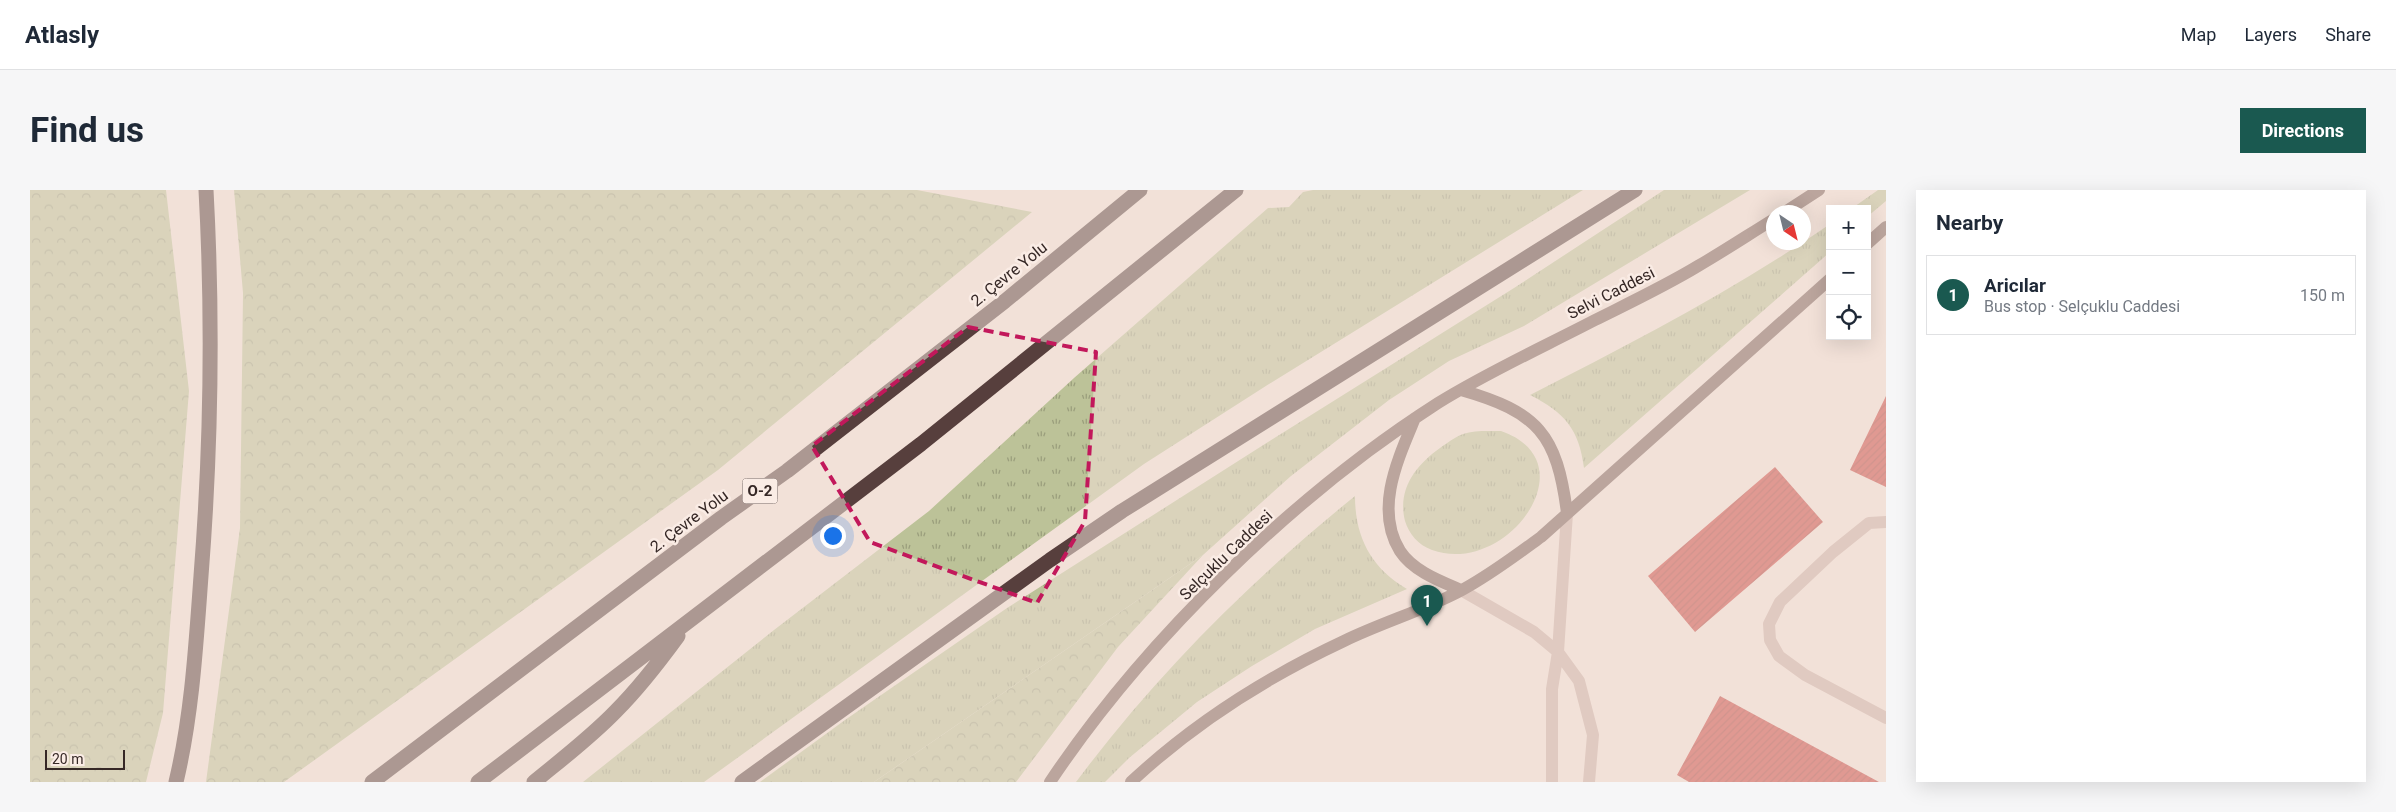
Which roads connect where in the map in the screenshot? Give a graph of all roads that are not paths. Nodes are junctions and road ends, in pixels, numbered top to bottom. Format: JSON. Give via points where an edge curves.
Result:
{"nodes":[{"id":1,"x":206,"y":190,"type":"edge"},
{"id":2,"x":1140,"y":190,"type":"edge"},
{"id":3,"x":1236,"y":190,"type":"edge"},
{"id":4,"x":1635,"y":190,"type":"edge"},
{"id":5,"x":1819,"y":190,"type":"edge"},
{"id":6,"x":1796,"y":205,"type":"edge"},
{"id":7,"x":1766,"y":225,"type":"edge"},
{"id":8,"x":1886,"y":227,"type":"edge"},
{"id":9,"x":1871,"y":240,"type":"edge"},
{"id":10,"x":1826,"y":283,"type":"edge"},
{"id":11,"x":1460,"y":390,"type":"junction"},
{"id":12,"x":1415,"y":418,"type":"junction"},
{"id":13,"x":1567,"y":513,"type":"junction"},
{"id":14,"x":1886,"y":522,"type":"edge"},
{"id":15,"x":1461,"y":590,"type":"junction"},
{"id":16,"x":692,"y":619,"type":"junction"},
{"id":17,"x":1558,"y":652,"type":"junction"},
{"id":18,"x":1886,"y":718,"type":"edge"},
{"id":19,"x":176,"y":782,"type":"edge"},
{"id":20,"x":372,"y":782,"type":"edge"},
{"id":21,"x":478,"y":782,"type":"edge"},
{"id":22,"x":534,"y":782,"type":"edge"},
{"id":23,"x":742,"y":782,"type":"edge"},
{"id":24,"x":1050,"y":782,"type":"edge"},
{"id":25,"x":1131,"y":782,"type":"edge"},
{"id":26,"x":1552,"y":782,"type":"edge"},
{"id":27,"x":1589,"y":782,"type":"edge"}],
"edges":[{"from":1,"to":19,"type":"highway","via":[[209,348],[206,504],[192,682]]},
{"from":2,"to":20,"type":"highway","name":"2. Çevre Yolu","number":"O-2","via":[[787,471]]},
{"from":3,"to":16,"type":"highway","via":[[921,444]]},
{"from":4,"to":23,"type":"highway","via":[[1114,516]]},
{"from":5,"to":6,"type":"main road"},
{"from":7,"to":11,"type":"main road","name":"Selvi Caddesi","via":[[1698,266]]},
{"from":8,"to":9,"type":"main road"},
{"from":10,"to":13,"type":"main road"},
{"from":11,"to":12,"type":"main road","name":"Selçuklu Caddesi"},
{"from":11,"to":13,"type":"main road","via":[[1489,398],[1518,412],[1539,429],[1555,453]]},
{"from":12,"to":15,"type":"main road","via":[[1388,492],[1390,528],[1401,552],[1420,570]]},
{"from":12,"to":24,"type":"main road","name":"Selçuklu Caddesi","via":[[1336,477],[1204,597],[1146,658]]},
{"from":13,"to":15,"type":"main road","via":[[1497,569]]},
{"from":13,"to":17,"type":"lane"},
{"from":14,"to":18,"type":"lane","via":[[1869,522],[1833,552],[1780,602],[1769,624],[1770,640],[1779,656],[1805,675]]},
{"from":15,"to":17,"type":"lane","via":[[1534,632]]},
{"from":15,"to":25,"type":"main road","via":[[1343,641],[1272,678],[1191,732]]},
{"from":16,"to":21,"type":"highway"},
{"from":16,"to":22,"type":"highway","via":[[617,710],[584,742]]},
{"from":17,"to":26,"type":"lane","via":[[1552,689]]},
{"from":17,"to":27,"type":"lane","via":[[1579,681],[1591,721]]}]}
